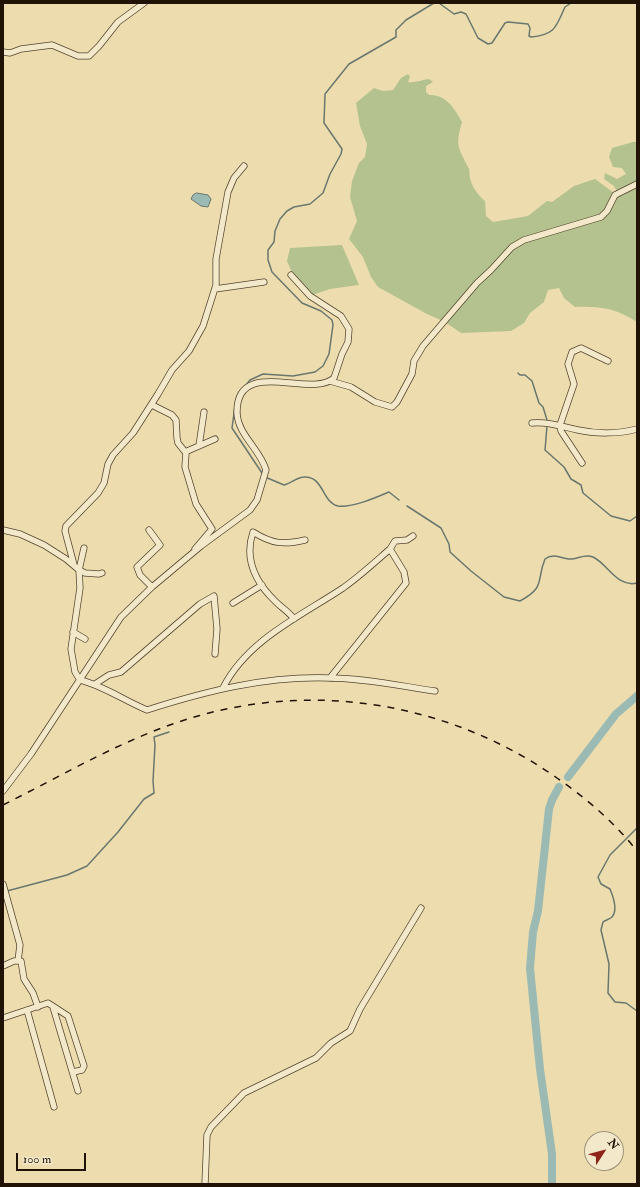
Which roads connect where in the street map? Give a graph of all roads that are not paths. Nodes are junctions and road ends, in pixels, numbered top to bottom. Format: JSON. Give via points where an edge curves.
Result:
{"nodes":[{"id":1,"x":144,"y":3,"type":"edge"},
{"id":2,"x":3,"y":52,"type":"edge"},
{"id":3,"x":244,"y":166,"type":"dead end"},
{"id":4,"x":637,"y":184,"type":"edge"},
{"id":5,"x":291,"y":275,"type":"dead end"},
{"id":6,"x":264,"y":282,"type":"dead end"},
{"id":7,"x":215,"y":290,"type":"junction"},
{"id":8,"x":608,"y":361,"type":"dead end"},
{"id":9,"x":330,"y":381,"type":"junction"},
{"id":10,"x":152,"y":405,"type":"junction"},
{"id":11,"x":204,"y":412,"type":"dead end"},
{"id":12,"x":532,"y":423,"type":"dead end"},
{"id":13,"x":560,"y":425,"type":"junction"},
{"id":14,"x":637,"y":429,"type":"edge"},
{"id":15,"x":215,"y":439,"type":"dead end"},
{"id":16,"x":199,"y":446,"type":"junction"},
{"id":17,"x":184,"y":452,"type":"junction"},
{"id":18,"x":582,"y":463,"type":"dead end"},
{"id":19,"x":3,"y":530,"type":"edge"},
{"id":20,"x":149,"y":530,"type":"dead end"},
{"id":21,"x":413,"y":536,"type":"dead end"},
{"id":22,"x":305,"y":540,"type":"dead end"},
{"id":23,"x":84,"y":548,"type":"dead end"},
{"id":24,"x":390,"y":549,"type":"junction"},
{"id":25,"x":191,"y":555,"type":"junction"},
{"id":26,"x":74,"y":565,"type":"junction"},
{"id":27,"x":79,"y":570,"type":"junction"},
{"id":28,"x":102,"y":573,"type":"dead end"},
{"id":29,"x":262,"y":585,"type":"junction"},
{"id":30,"x":152,"y":587,"type":"junction"},
{"id":31,"x":233,"y":603,"type":"dead end"},
{"id":32,"x":294,"y":619,"type":"junction"},
{"id":33,"x":73,"y":632,"type":"junction"},
{"id":34,"x":85,"y":638,"type":"dead end"},
{"id":35,"x":215,"y":654,"type":"dead end"},
{"id":36,"x":330,"y":678,"type":"junction"},
{"id":37,"x":80,"y":680,"type":"junction"},
{"id":38,"x":95,"y":684,"type":"junction"},
{"id":39,"x":223,"y":688,"type":"junction"},
{"id":40,"x":435,"y":691,"type":"dead end"},
{"id":41,"x":3,"y":791,"type":"edge"},
{"id":42,"x":3,"y":884,"type":"edge"},
{"id":43,"x":421,"y":908,"type":"dead end"},
{"id":44,"x":18,"y":960,"type":"junction"},
{"id":45,"x":3,"y":966,"type":"edge"},
{"id":46,"x":38,"y":1007,"type":"junction"},
{"id":47,"x":53,"y":1007,"type":"junction"},
{"id":48,"x":27,"y":1010,"type":"junction"},
{"id":49,"x":3,"y":1018,"type":"edge"},
{"id":50,"x":73,"y":1072,"type":"junction"},
{"id":51,"x":78,"y":1091,"type":"dead end"},
{"id":52,"x":54,"y":1107,"type":"dead end"},
{"id":53,"x":205,"y":1184,"type":"edge"}],
"edges":[{"from":1,"to":2,"type":"street","via":[[118,22],[89,56],[78,56],[52,45]]},
{"from":3,"to":7,"type":"street","via":[[234,178],[228,192],[216,259]]},
{"from":4,"to":9,"type":"street","via":[[616,195],[601,217],[524,240],[512,247],[480,279],[423,346],[414,361],[412,374],[392,407],[375,402],[351,387]]},
{"from":5,"to":9,"type":"street","via":[[310,296],[341,316],[349,329],[348,342],[334,378]]},
{"from":6,"to":7,"type":"street"},
{"from":7,"to":10,"type":"street","via":[[203,326],[190,351],[172,370]]},
{"from":8,"to":13,"type":"street","via":[[581,348],[572,352],[568,364],[574,384]]},
{"from":9,"to":25,"type":"street","via":[[323,384],[260,382],[247,388],[237,408],[239,424],[266,470],[257,500],[250,510]]},
{"from":10,"to":17,"type":"street","via":[[172,415],[176,420],[178,443]]},
{"from":10,"to":26,"type":"street","via":[[133,433],[113,455],[108,464],[104,484],[98,493],[66,526],[65,532]]},
{"from":11,"to":16,"type":"street"},
{"from":12,"to":13,"type":"street","via":[[549,422]]},
{"from":13,"to":14,"type":"street","via":[[597,432],[627,432]]},
{"from":13,"to":18,"type":"street","via":[[561,431]]},
{"from":15,"to":16,"type":"street"},
{"from":16,"to":17,"type":"street"},
{"from":17,"to":25,"type":"street","via":[[185,467],[196,504],[212,529]]},
{"from":19,"to":26,"type":"street","via":[[20,534],[44,545]]},
{"from":20,"to":30,"type":"street","via":[[160,545],[137,566],[140,575]]},
{"from":21,"to":24,"type":"street","via":[[407,540],[395,541]]},
{"from":22,"to":29,"type":"street","via":[[276,543],[253,532],[249,560]]},
{"from":23,"to":27,"type":"street"},
{"from":24,"to":32,"type":"street","via":[[345,586]]},
{"from":24,"to":36,"type":"street","via":[[404,572],[406,583]]},
{"from":25,"to":30,"type":"street"},
{"from":26,"to":27,"type":"street"},
{"from":27,"to":28,"type":"street","via":[[85,573]]},
{"from":27,"to":33,"type":"street","via":[[80,588]]},
{"from":29,"to":31,"type":"street"},
{"from":29,"to":32,"type":"street"},
{"from":30,"to":37,"type":"street","via":[[121,617]]},
{"from":32,"to":39,"type":"street","via":[[237,666]]},
{"from":33,"to":34,"type":"street"},
{"from":33,"to":37,"type":"street","via":[[71,657]]},
{"from":35,"to":38,"type":"street","via":[[217,629],[214,596],[189,614],[122,672],[109,675]]},
{"from":36,"to":39,"type":"street"},
{"from":36,"to":40,"type":"street"},
{"from":37,"to":38,"type":"street"},
{"from":37,"to":41,"type":"street"},
{"from":38,"to":39,"type":"street","via":[[146,710]]},
{"from":42,"to":44,"type":"street","via":[[20,945]]},
{"from":43,"to":53,"type":"street","via":[[360,1009],[350,1031],[331,1043],[316,1058],[244,1094],[211,1127],[208,1134]]},
{"from":44,"to":45,"type":"street"},
{"from":44,"to":46,"type":"street","via":[[21,961],[24,979]]},
{"from":46,"to":47,"type":"street","via":[[48,1003]]},
{"from":46,"to":48,"type":"street"},
{"from":47,"to":50,"type":"street"},
{"from":47,"to":50,"type":"street","via":[[68,1016],[84,1066],[82,1070]]},
{"from":48,"to":49,"type":"street"},
{"from":48,"to":52,"type":"street"},
{"from":50,"to":51,"type":"street"}]}
